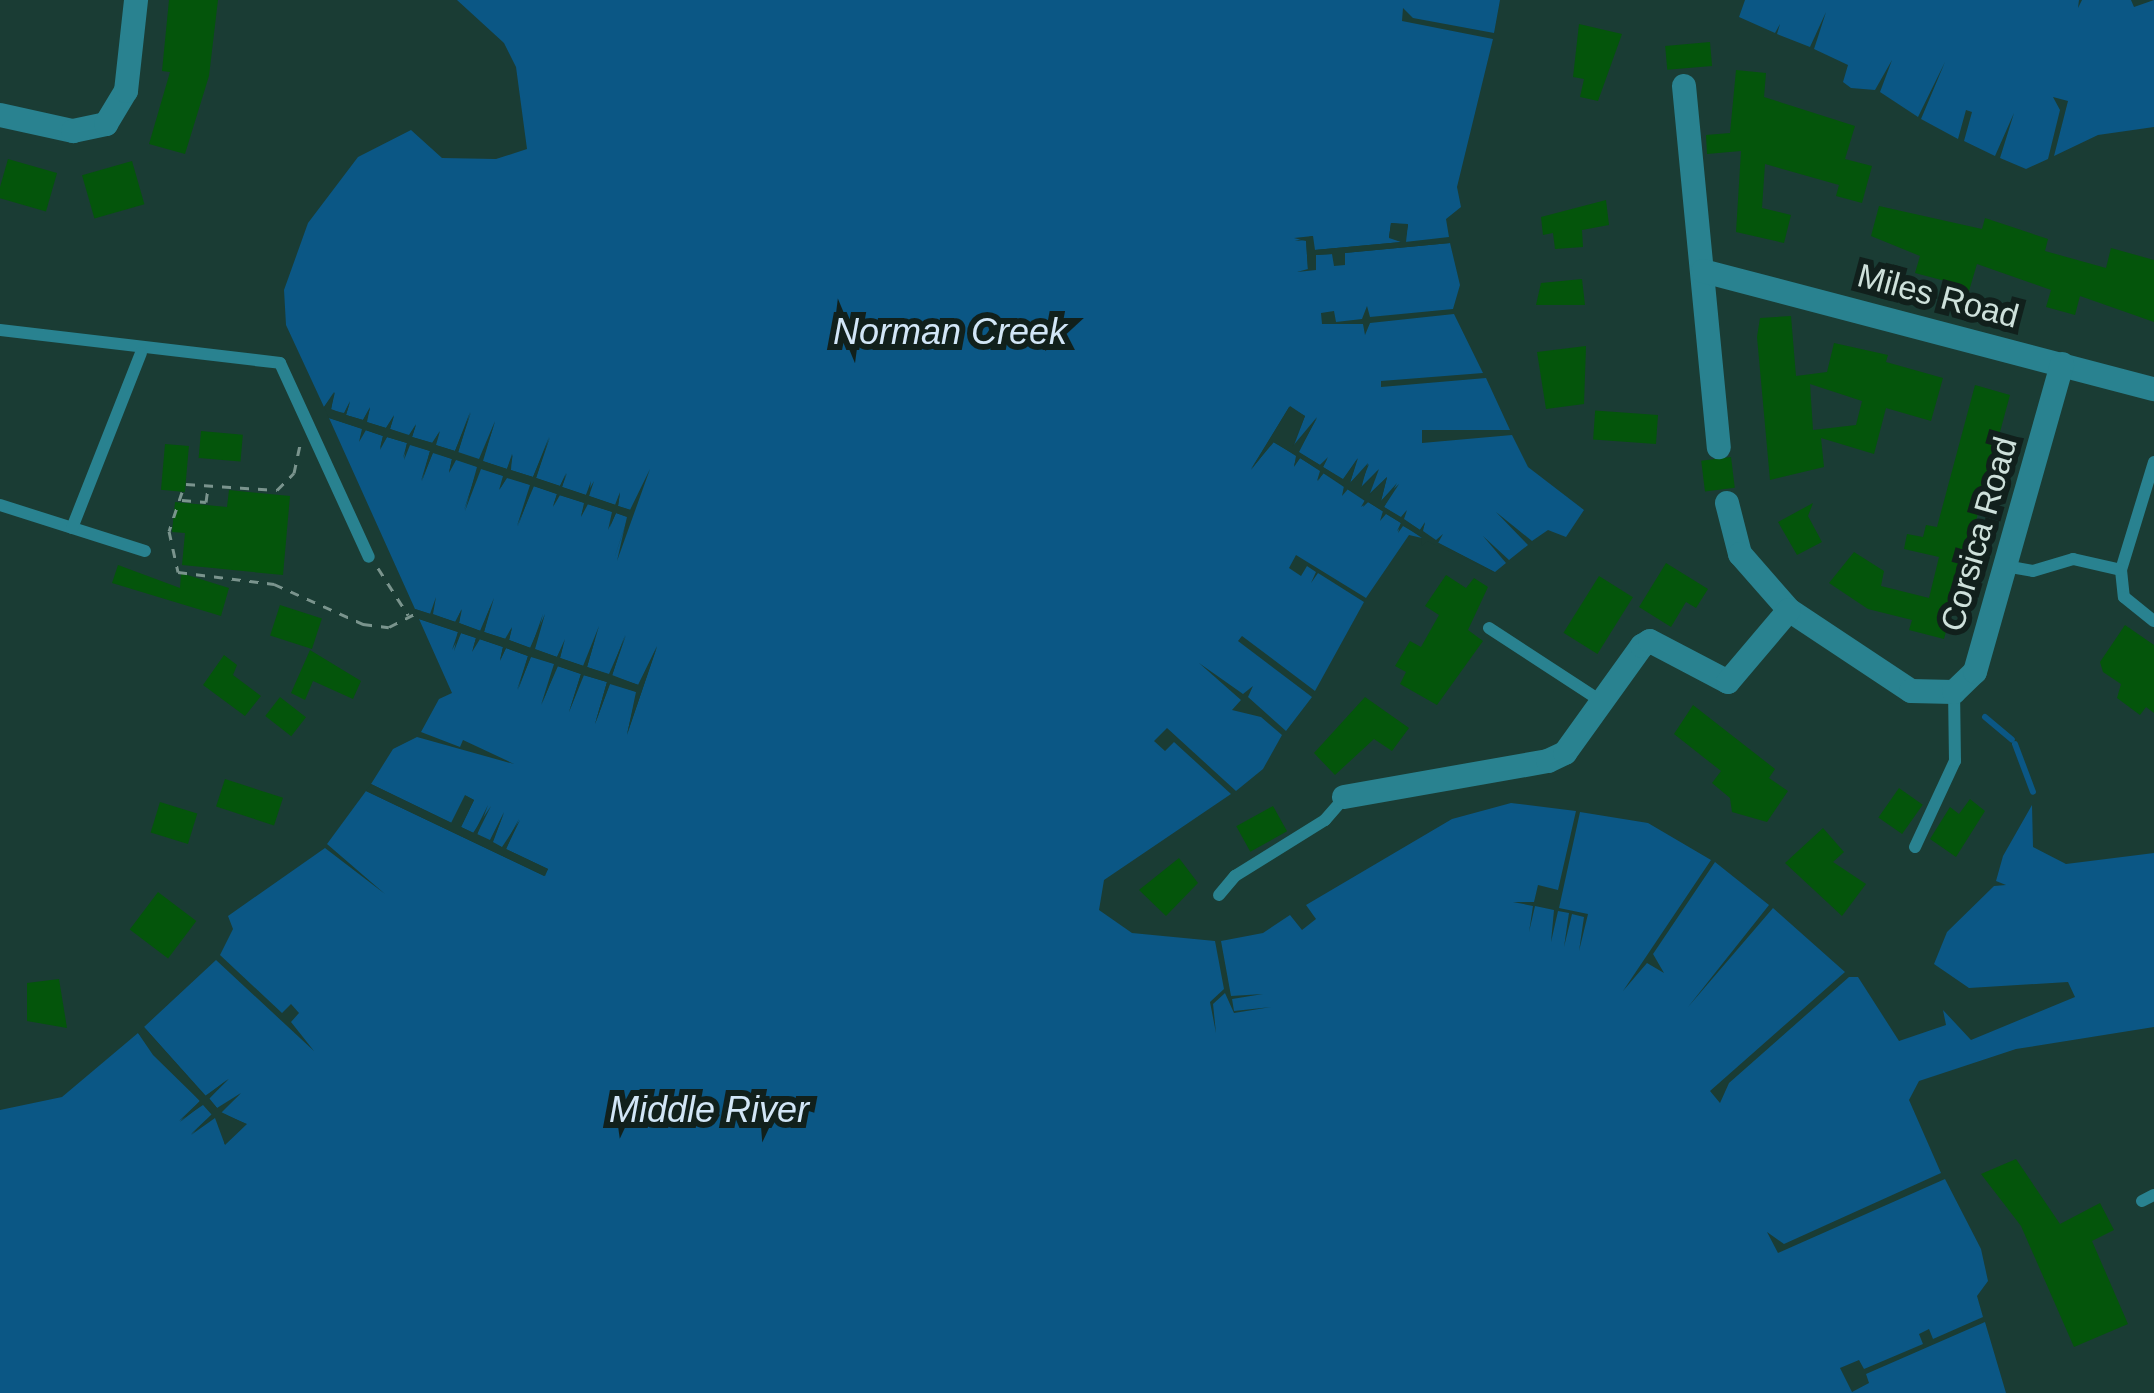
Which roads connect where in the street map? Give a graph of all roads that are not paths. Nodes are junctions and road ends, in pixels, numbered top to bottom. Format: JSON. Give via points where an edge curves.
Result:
{"nodes":[{"id":1,"x":136,"y":0,"type":"edge"},
{"id":2,"x":1684,"y":86,"type":"dead end"},
{"id":3,"x":0,"y":115,"type":"edge"},
{"id":4,"x":1703,"y":272,"type":"junction"},
{"id":5,"x":0,"y":330,"type":"edge"},
{"id":6,"x":142,"y":352,"type":"junction"},
{"id":7,"x":2062,"y":364,"type":"junction"},
{"id":8,"x":2154,"y":389,"type":"edge"},
{"id":9,"x":1718,"y":446,"type":"dead end"},
{"id":10,"x":2154,"y":462,"type":"edge"},
{"id":11,"x":1727,"y":503,"type":"dead end"},
{"id":12,"x":0,"y":505,"type":"edge"},
{"id":13,"x":72,"y":528,"type":"junction"},
{"id":14,"x":145,"y":550,"type":"dead end"},
{"id":15,"x":369,"y":557,"type":"road end"},
{"id":16,"x":2005,"y":566,"type":"junction"},
{"id":17,"x":2121,"y":570,"type":"junction"},
{"id":18,"x":1789,"y":610,"type":"junction"},
{"id":19,"x":2154,"y":621,"type":"edge"},
{"id":20,"x":1489,"y":628,"type":"dead end"},
{"id":21,"x":1954,"y":692,"type":"junction"},
{"id":22,"x":1602,"y":702,"type":"junction"},
{"id":23,"x":1345,"y":797,"type":"joint"},
{"id":24,"x":1915,"y":847,"type":"dead end"},
{"id":25,"x":1219,"y":896,"type":"dead end"}],
"edges":[{"from":1,"to":3,"type":"street","via":[[126,91],[106,124],[74,131]]},
{"from":2,"to":4,"type":"street"},
{"from":4,"to":7,"type":"street","name":"Miles Road"},
{"from":4,"to":9,"type":"street"},
{"from":5,"to":6,"type":"lane"},
{"from":6,"to":13,"type":"lane"},
{"from":6,"to":15,"type":"lane","via":[[280,363]]},
{"from":7,"to":8,"type":"street","name":"Miles Road"},
{"from":7,"to":16,"type":"street","name":"Corsica Road"},
{"from":10,"to":17,"type":"lane"},
{"from":11,"to":18,"type":"street","via":[[1740,554]]},
{"from":12,"to":13,"type":"lane"},
{"from":13,"to":14,"type":"lane"},
{"from":16,"to":17,"type":"lane","via":[[2033,571],[2073,560]]},
{"from":16,"to":21,"type":"street","name":"Corsica Road","via":[[1975,672]]},
{"from":17,"to":19,"type":"lane","via":[[2124,597]]},
{"from":18,"to":21,"type":"street","via":[[1911,691]]},
{"from":18,"to":22,"type":"street","via":[[1735,680],[1717,679],[1651,641]]},
{"from":20,"to":22,"type":"lane"},
{"from":21,"to":24,"type":"lane","via":[[1955,761]]},
{"from":22,"to":23,"type":"street","via":[[1565,753],[1548,761]]},
{"from":23,"to":25,"type":"lane","via":[[1316,827],[1234,876]]}]}
